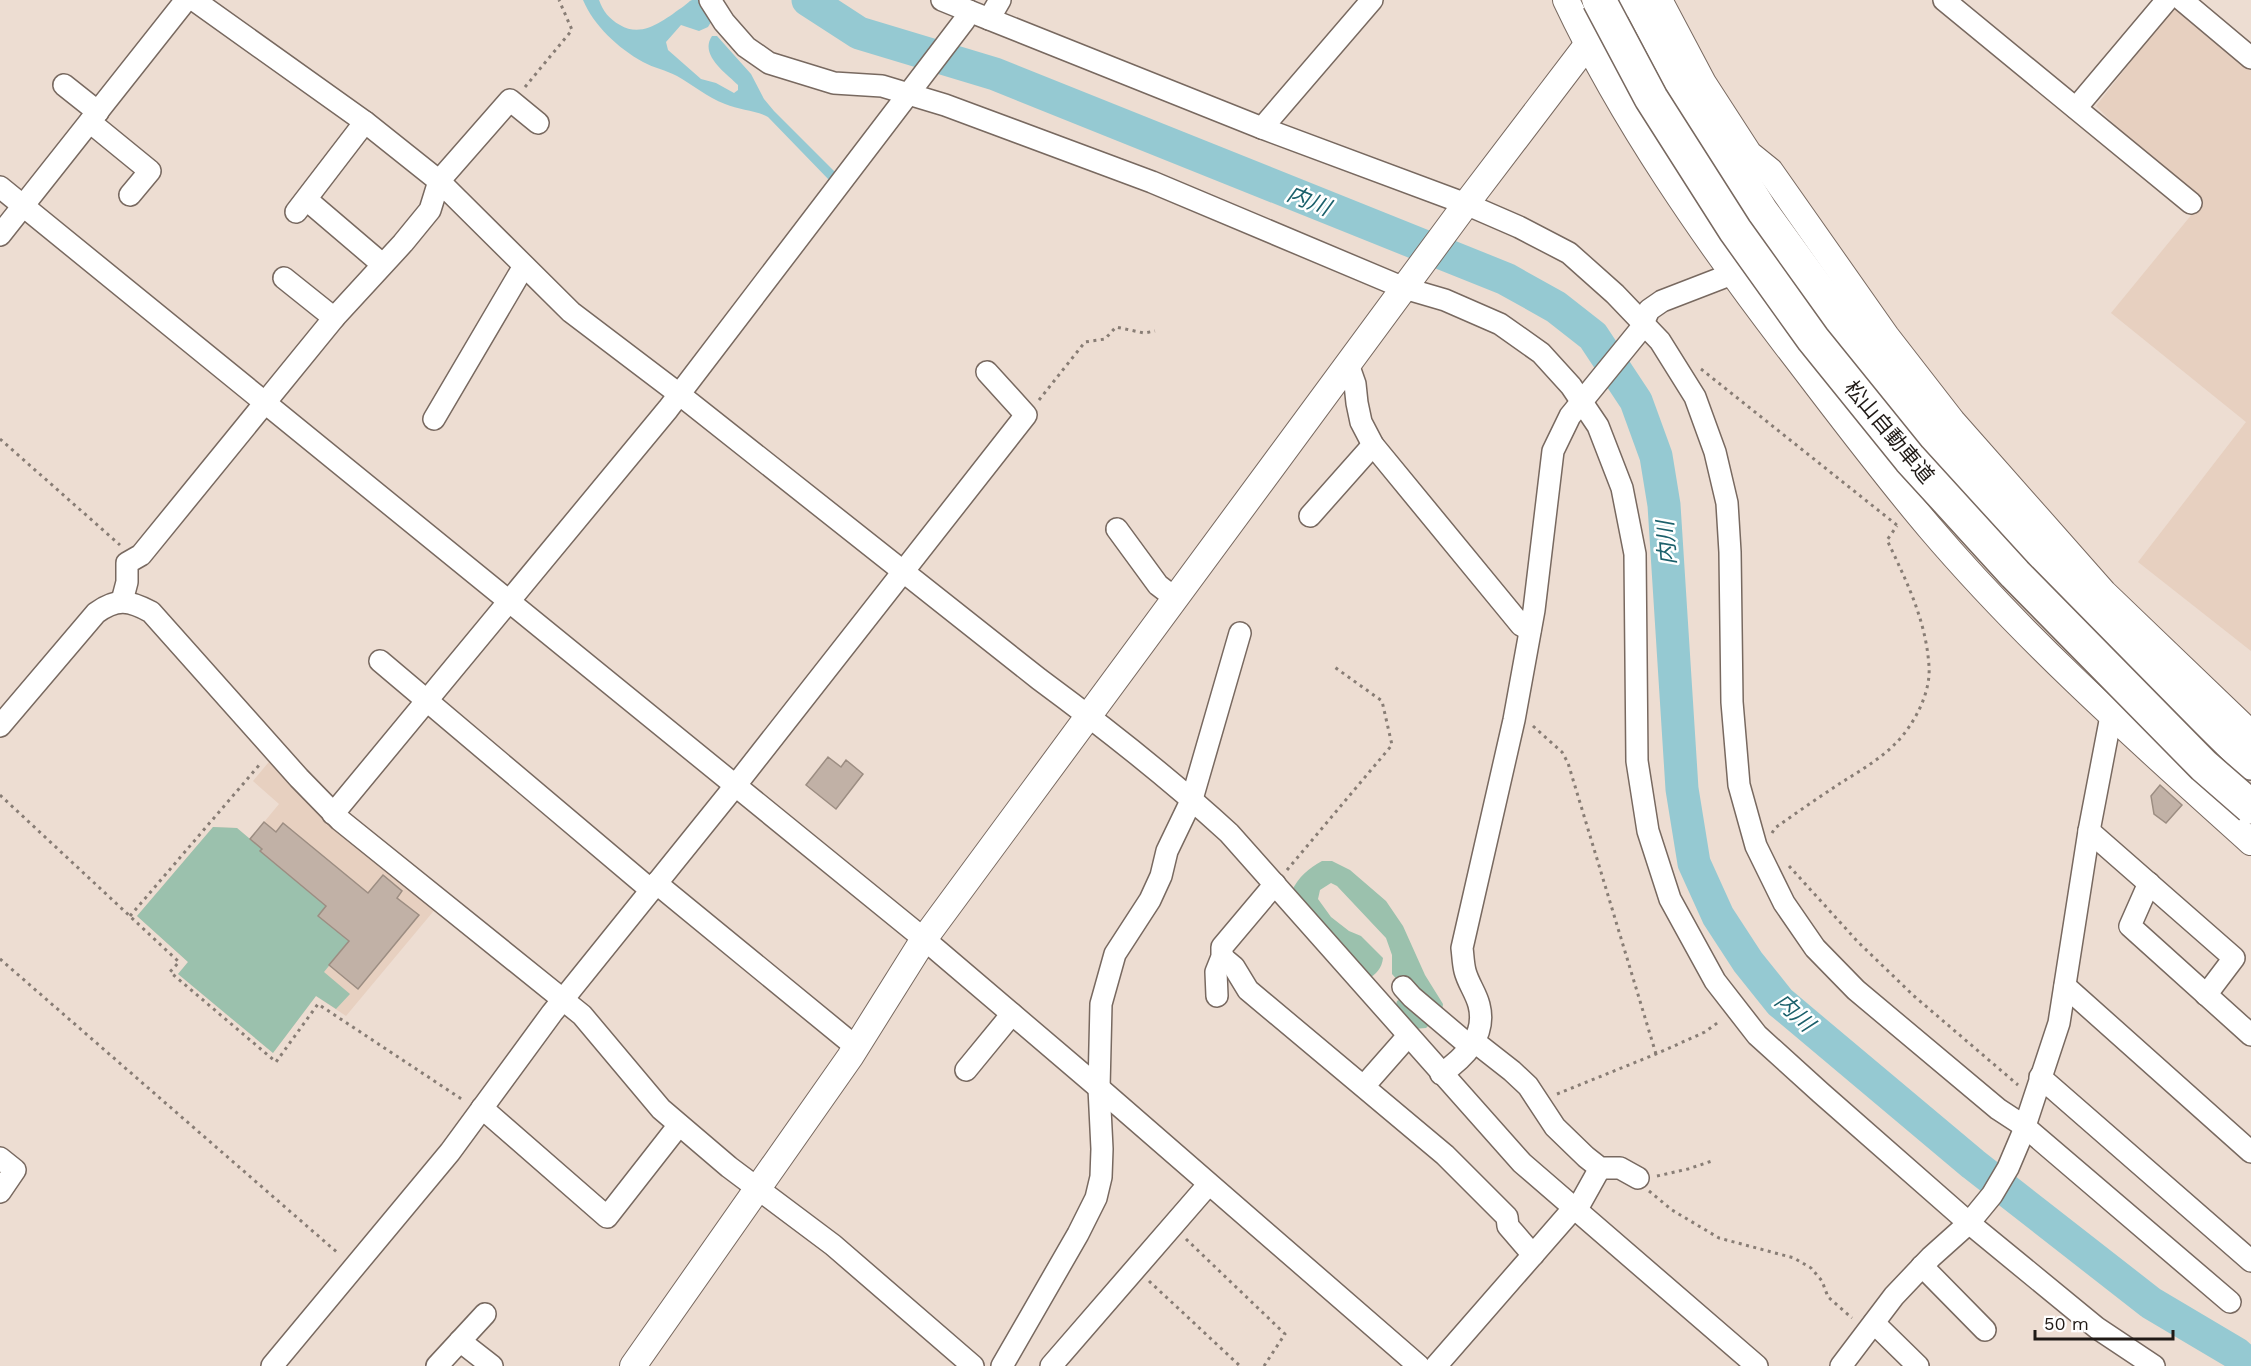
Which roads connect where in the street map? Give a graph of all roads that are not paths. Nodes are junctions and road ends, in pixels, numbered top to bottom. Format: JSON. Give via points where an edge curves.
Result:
{"nodes":[{"id":1,"x":186,"y":0,"type":"edge"},
{"id":2,"x":710,"y":0,"type":"edge"},
{"id":3,"x":942,"y":0,"type":"edge"},
{"id":4,"x":1000,"y":0,"type":"edge"},
{"id":5,"x":1372,"y":0,"type":"edge"},
{"id":6,"x":1566,"y":0,"type":"edge"},
{"id":7,"x":1599,"y":0,"type":"edge"},
{"id":8,"x":1625,"y":0,"type":"edge"},
{"id":9,"x":1638,"y":0,"type":"edge"},
{"id":10,"x":1659,"y":0,"type":"edge"},
{"id":11,"x":1944,"y":0,"type":"edge"},
{"id":12,"x":2167,"y":0,"type":"edge"},
{"id":13,"x":2182,"y":0,"type":"edge"},
{"id":14,"x":207,"y":4,"type":"edge"},
{"id":15,"x":974,"y":17,"type":"junction"},
{"id":16,"x":1587,"y":45,"type":"junction"},
{"id":17,"x":2251,"y":58,"type":"edge"},
{"id":18,"x":64,"y":85,"type":"dead end"},
{"id":19,"x":914,"y":90,"type":"junction"},
{"id":20,"x":2076,"y":108,"type":"junction"},
{"id":21,"x":94,"y":117,"type":"junction"},
{"id":22,"x":365,"y":122,"type":"junction"},
{"id":23,"x":537,"y":123,"type":"dead end"},
{"id":24,"x":1262,"y":128,"type":"junction"},
{"id":25,"x":439,"y":181,"type":"junction"},
{"id":26,"x":0,"y":187,"type":"edge"},
{"id":27,"x":130,"y":195,"type":"dead end"},
{"id":28,"x":2191,"y":203,"type":"dead end"},
{"id":29,"x":23,"y":206,"type":"junction"},
{"id":30,"x":1464,"y":208,"type":"junction"},
{"id":31,"x":0,"y":235,"type":"edge"},
{"id":32,"x":382,"y":264,"type":"junction"},
{"id":33,"x":524,"y":266,"type":"junction"},
{"id":34,"x":1732,"y":274,"type":"junction"},
{"id":35,"x":284,"y":278,"type":"dead end"},
{"id":36,"x":1406,"y":285,"type":"junction"},
{"id":37,"x":334,"y":318,"type":"junction"},
{"id":38,"x":1642,"y":326,"type":"junction"},
{"id":39,"x":1348,"y":364,"type":"junction"},
{"id":40,"x":987,"y":372,"type":"dead end"},
{"id":41,"x":679,"y":394,"type":"junction"},
{"id":42,"x":1583,"y":400,"type":"junction"},
{"id":43,"x":266,"y":404,"type":"junction"},
{"id":44,"x":434,"y":419,"type":"dead end"},
{"id":45,"x":1373,"y":445,"type":"junction"},
{"id":46,"x":1310,"y":516,"type":"dead end"},
{"id":47,"x":1117,"y":529,"type":"dead end"},
{"id":48,"x":902,"y":570,"type":"junction"},
{"id":49,"x":1175,"y":598,"type":"junction"},
{"id":50,"x":122,"y":602,"type":"junction"},
{"id":51,"x":509,"y":602,"type":"junction"},
{"id":52,"x":1530,"y":630,"type":"junction"},
{"id":53,"x":1240,"y":633,"type":"dead end"},
{"id":54,"x":380,"y":662,"type":"dead end"},
{"id":55,"x":427,"y":700,"type":"junction"},
{"id":56,"x":1088,"y":715,"type":"junction"},
{"id":57,"x":2111,"y":716,"type":"junction"},
{"id":58,"x":0,"y":726,"type":"edge"},
{"id":59,"x":2251,"y":734,"type":"edge"},
{"id":60,"x":2251,"y":763,"type":"edge"},
{"id":61,"x":735,"y":786,"type":"junction"},
{"id":62,"x":1192,"y":799,"type":"junction"},
{"id":63,"x":2251,"y":807,"type":"edge"},
{"id":64,"x":333,"y":814,"type":"junction"},
{"id":65,"x":2089,"y":831,"type":"junction"},
{"id":66,"x":2251,"y":842,"type":"edge"},
{"id":67,"x":2149,"y":883,"type":"junction"},
{"id":68,"x":1275,"y":884,"type":"junction"},
{"id":69,"x":653,"y":887,"type":"junction"},
{"id":70,"x":924,"y":939,"type":"junction"},
{"id":71,"x":1222,"y":957,"type":"junction"},
{"id":72,"x":2065,"y":986,"type":"junction"},
{"id":73,"x":1403,"y":987,"type":"dead end"},
{"id":74,"x":2206,"y":995,"type":"junction"},
{"id":75,"x":1217,"y":996,"type":"dead end"},
{"id":76,"x":563,"y":999,"type":"junction"},
{"id":77,"x":1012,"y":1014,"type":"junction"},
{"id":78,"x":2251,"y":1035,"type":"edge"},
{"id":79,"x":1407,"y":1036,"type":"junction"},
{"id":80,"x":1473,"y":1044,"type":"junction"},
{"id":81,"x":856,"y":1047,"type":"junction"},
{"id":82,"x":966,"y":1070,"type":"dead end"},
{"id":83,"x":1441,"y":1074,"type":"junction"},
{"id":84,"x":2040,"y":1077,"type":"junction"},
{"id":85,"x":1364,"y":1086,"type":"junction"},
{"id":86,"x":1099,"y":1088,"type":"junction"},
{"id":87,"x":481,"y":1110,"type":"junction"},
{"id":88,"x":679,"y":1125,"type":"junction"},
{"id":89,"x":2023,"y":1130,"type":"junction"},
{"id":90,"x":2251,"y":1152,"type":"edge"},
{"id":91,"x":0,"y":1158,"type":"edge"},
{"id":92,"x":1600,"y":1168,"type":"junction"},
{"id":93,"x":1638,"y":1178,"type":"road end"},
{"id":94,"x":1208,"y":1185,"type":"junction"},
{"id":95,"x":759,"y":1189,"type":"junction"},
{"id":96,"x":0,"y":1192,"type":"edge"},
{"id":97,"x":1575,"y":1210,"type":"junction"},
{"id":98,"x":1972,"y":1220,"type":"junction"},
{"id":99,"x":1533,"y":1255,"type":"junction"},
{"id":100,"x":2251,"y":1261,"type":"edge"},
{"id":101,"x":1922,"y":1266,"type":"junction"},
{"id":102,"x":2230,"y":1302,"type":"dead end"},
{"id":103,"x":485,"y":1314,"type":"dead end"},
{"id":104,"x":1871,"y":1327,"type":"junction"},
{"id":105,"x":1985,"y":1330,"type":"dead end"},
{"id":106,"x":460,"y":1341,"type":"junction"},
{"id":107,"x":281,"y":1363,"type":"edge"},
{"id":108,"x":1751,"y":1364,"type":"edge"},
{"id":109,"x":437,"y":1366,"type":"edge"},
{"id":110,"x":492,"y":1366,"type":"edge"},
{"id":111,"x":633,"y":1366,"type":"edge"},
{"id":112,"x":973,"y":1366,"type":"edge"},
{"id":113,"x":1002,"y":1366,"type":"edge"},
{"id":114,"x":1052,"y":1366,"type":"edge"},
{"id":115,"x":1419,"y":1366,"type":"edge"},
{"id":116,"x":1436,"y":1366,"type":"edge"},
{"id":117,"x":1841,"y":1366,"type":"edge"},
{"id":118,"x":1918,"y":1366,"type":"edge"},
{"id":119,"x":2154,"y":1366,"type":"edge"}],
"edges":[{"from":1,"to":21,"type":"street"},
{"from":2,"to":19,"type":"street","via":[[746,47],[770,63],[834,83]]},
{"from":3,"to":15,"type":"street"},
{"from":4,"to":15,"type":"street"},
{"from":5,"to":24,"type":"street"},
{"from":6,"to":16,"type":"street"},
{"from":7,"to":63,"type":"highway","name":"松山自動車道","bridge":true,"via":[[1663,117],[1736,230],[1821,349],[1910,459],[2015,574],[2204,766]]},
{"from":8,"to":16,"type":"street"},
{"from":9,"to":60,"type":"highway","name":"松山自動車道","via":[[1680,80],[1761,211],[1841,321],[1934,435],[2037,550]]},
{"from":10,"to":59,"type":"street","via":[[1703,82],[1749,154],[1770,171],[1952,422],[2104,593]]},
{"from":11,"to":20,"type":"street"},
{"from":12,"to":20,"type":"street"},
{"from":13,"to":17,"type":"street"},
{"from":14,"to":22,"type":"street"},
{"from":15,"to":19,"type":"street"},
{"from":15,"to":24,"type":"street"},
{"from":16,"to":30,"type":"street"},
{"from":16,"to":34,"type":"street"},
{"from":18,"to":21,"type":"street"},
{"from":19,"to":36,"type":"street"},
{"from":19,"to":41,"type":"street"},
{"from":20,"to":28,"type":"street"},
{"from":21,"to":27,"type":"street","via":[[150,171]]},
{"from":21,"to":29,"type":"street"},
{"from":22,"to":25,"type":"street"},
{"from":22,"to":32,"type":"street","via":[[301,206]]},
{"from":23,"to":25,"type":"street","via":[[510,100]]},
{"from":24,"to":30,"type":"street"},
{"from":25,"to":32,"type":"street","via":[[430,210]]},
{"from":25,"to":33,"type":"street"},
{"from":26,"to":29,"type":"street"},
{"from":29,"to":31,"type":"street"},
{"from":29,"to":43,"type":"street"},
{"from":30,"to":36,"type":"street"},
{"from":30,"to":38,"type":"street","via":[[1519,227],[1569,253]]},
{"from":32,"to":37,"type":"street"},
{"from":33,"to":41,"type":"street","via":[[571,312]]},
{"from":33,"to":44,"type":"street"},
{"from":34,"to":38,"type":"street","via":[[1662,301],[1649,309]]},
{"from":34,"to":57,"type":"street","via":[[1931,529]]},
{"from":35,"to":37,"type":"street"},
{"from":36,"to":39,"type":"street"},
{"from":36,"to":42,"type":"street","via":[[1500,324],[1540,353]]},
{"from":37,"to":43,"type":"street"},
{"from":38,"to":42,"type":"street"},
{"from":38,"to":89,"type":"street","via":[[1660,341],[1695,397],[1715,452],[1727,503],[1732,702],[1739,785],[1756,846],[1784,903],[1815,948],[1856,990]]},
{"from":39,"to":45,"type":"street","via":[[1361,422]]},
{"from":39,"to":49,"type":"street"},
{"from":40,"to":48,"type":"street","via":[[1026,416]]},
{"from":41,"to":48,"type":"street"},
{"from":41,"to":51,"type":"street"},
{"from":42,"to":52,"type":"street","via":[[1570,416],[1553,451]]},
{"from":42,"to":98,"type":"street","via":[[1598,426],[1622,488],[1635,554],[1637,761],[1648,831],[1670,900],[1715,981],[1757,1035]]},
{"from":43,"to":50,"type":"street","via":[[141,555],[128,563]]},
{"from":43,"to":51,"type":"street"},
{"from":45,"to":46,"type":"street"},
{"from":45,"to":52,"type":"street","via":[[1521,625]]},
{"from":47,"to":49,"type":"street","via":[[1158,585]]},
{"from":48,"to":56,"type":"street"},
{"from":48,"to":61,"type":"street"},
{"from":49,"to":56,"type":"street"},
{"from":50,"to":58,"type":"street","via":[[108,604],[96,613]]},
{"from":50,"to":64,"type":"street","via":[[151,612]]},
{"from":51,"to":55,"type":"street"},
{"from":51,"to":61,"type":"street"},
{"from":52,"to":80,"type":"street","via":[[1514,720],[1462,948],[1465,972],[1479,1005],[1481,1021]]},
{"from":53,"to":62,"type":"street"},
{"from":54,"to":55,"type":"street"},
{"from":55,"to":64,"type":"street"},
{"from":55,"to":69,"type":"street"},
{"from":56,"to":62,"type":"street"},
{"from":56,"to":70,"type":"street"},
{"from":57,"to":65,"type":"street"},
{"from":57,"to":66,"type":"street"},
{"from":61,"to":69,"type":"street"},
{"from":61,"to":70,"type":"street"},
{"from":62,"to":68,"type":"street"},
{"from":62,"to":86,"type":"street","via":[[1167,851],[1150,900],[1115,954],[1101,1004]]},
{"from":64,"to":76,"type":"street"},
{"from":65,"to":67,"type":"street"},
{"from":65,"to":72,"type":"street"},
{"from":67,"to":74,"type":"street","via":[[2130,926]]},
{"from":67,"to":74,"type":"street","via":[[2234,958]]},
{"from":68,"to":71,"type":"street","via":[[1222,947]]},
{"from":68,"to":79,"type":"street"},
{"from":69,"to":76,"type":"street"},
{"from":69,"to":81,"type":"street"},
{"from":70,"to":77,"type":"street"},
{"from":70,"to":81,"type":"street"},
{"from":71,"to":75,"type":"street","via":[[1216,972]]},
{"from":71,"to":85,"type":"street","via":[[1234,967],[1248,990]]},
{"from":72,"to":84,"type":"street","via":[[2059,1023]]},
{"from":72,"to":90,"type":"street"},
{"from":73,"to":80,"type":"street"},
{"from":74,"to":78,"type":"street"},
{"from":76,"to":87,"type":"street"},
{"from":76,"to":88,"type":"street","via":[[582,1015],[640,1086]]},
{"from":77,"to":82,"type":"street"},
{"from":77,"to":86,"type":"street"},
{"from":79,"to":83,"type":"street"},
{"from":79,"to":85,"type":"street"},
{"from":80,"to":83,"type":"street"},
{"from":80,"to":92,"type":"street","via":[[1528,1086],[1555,1127]]},
{"from":81,"to":95,"type":"street"},
{"from":83,"to":97,"type":"street","via":[[1522,1163]]},
{"from":84,"to":89,"type":"street"},
{"from":84,"to":100,"type":"street"},
{"from":85,"to":99,"type":"street","via":[[1499,1209]]},
{"from":86,"to":94,"type":"street"},
{"from":86,"to":113,"type":"street","via":[[1102,1149],[1096,1198]]},
{"from":87,"to":88,"type":"street","via":[[607,1217]]},
{"from":87,"to":107,"type":"street"},
{"from":88,"to":95,"type":"street"},
{"from":89,"to":98,"type":"street","via":[[1998,1186]]},
{"from":89,"to":102,"type":"street"},
{"from":91,"to":96,"type":"street","via":[[15,1170]]},
{"from":92,"to":93,"type":"street","via":[[1620,1168]]},
{"from":92,"to":97,"type":"street"},
{"from":94,"to":114,"type":"street"},
{"from":94,"to":115,"type":"street"},
{"from":95,"to":111,"type":"street"},
{"from":95,"to":112,"type":"street","via":[[840,1251]]},
{"from":97,"to":99,"type":"street"},
{"from":97,"to":108,"type":"street"},
{"from":98,"to":101,"type":"street"},
{"from":98,"to":119,"type":"street","via":[[2097,1328]]},
{"from":99,"to":116,"type":"street"},
{"from":101,"to":104,"type":"street"},
{"from":101,"to":105,"type":"street"},
{"from":103,"to":106,"type":"street"},
{"from":104,"to":117,"type":"street"},
{"from":104,"to":118,"type":"street"},
{"from":106,"to":109,"type":"street"},
{"from":106,"to":110,"type":"street"}]}
